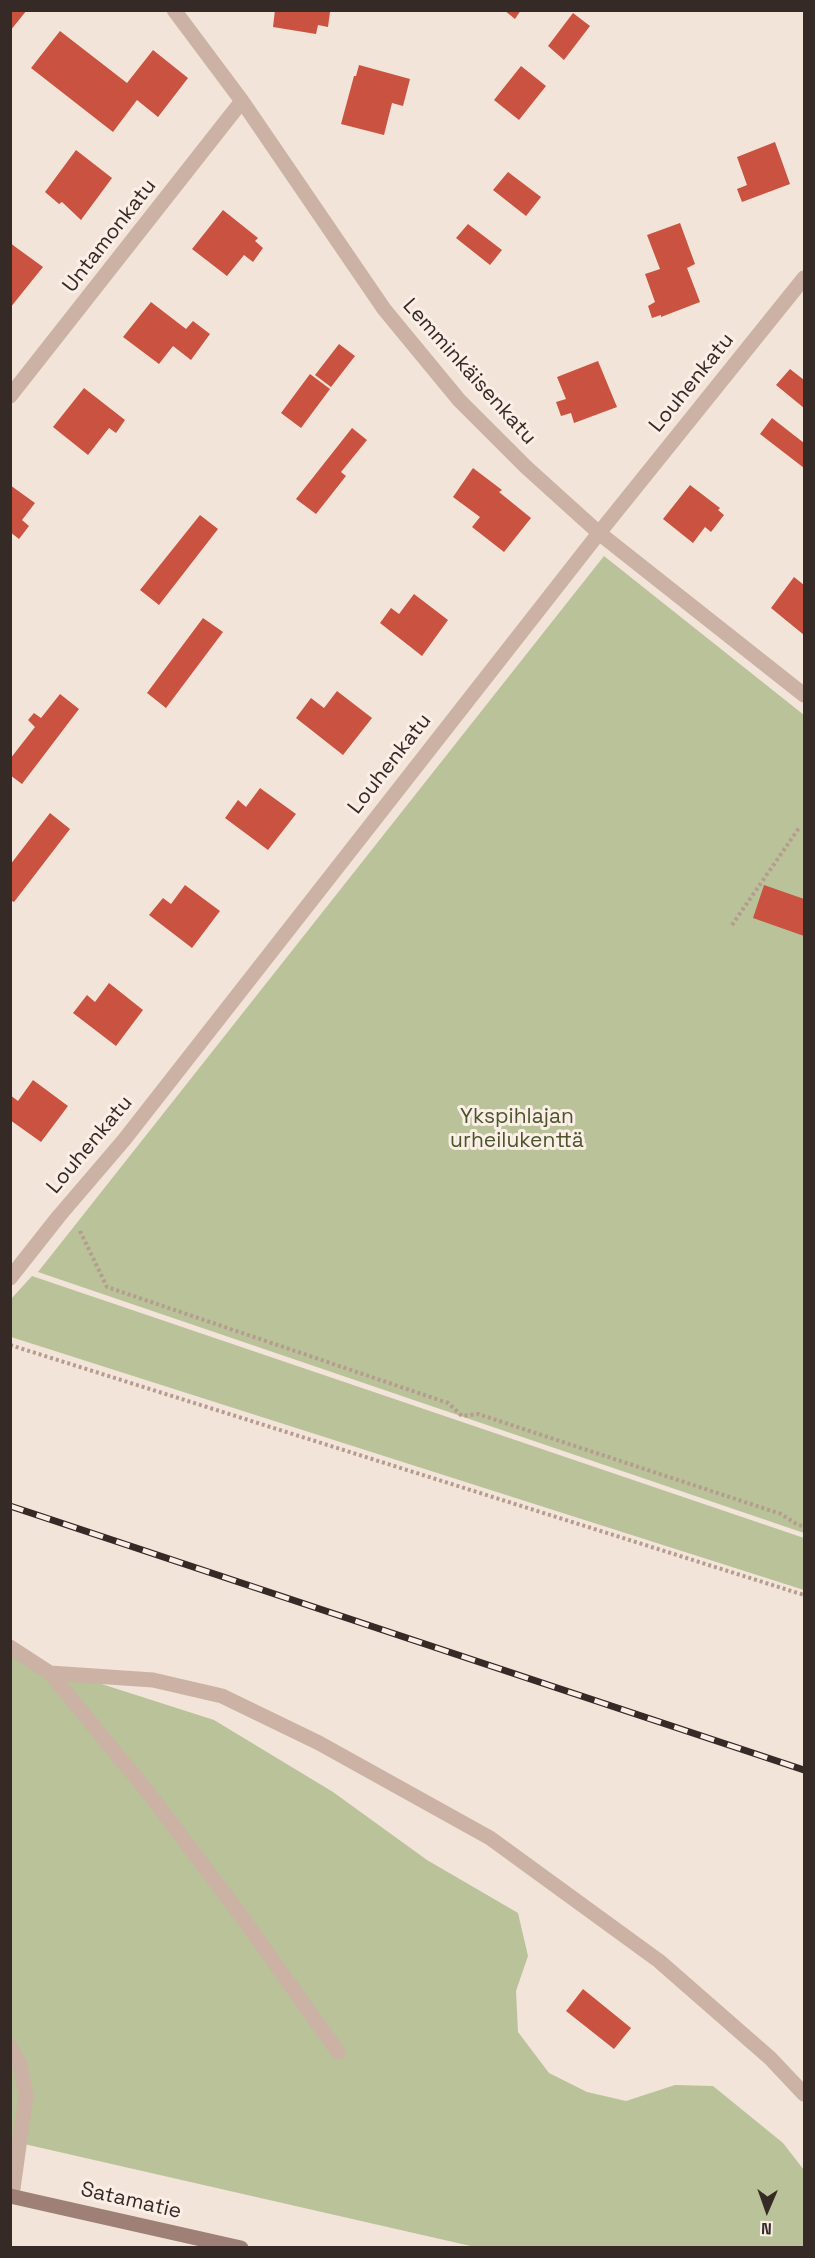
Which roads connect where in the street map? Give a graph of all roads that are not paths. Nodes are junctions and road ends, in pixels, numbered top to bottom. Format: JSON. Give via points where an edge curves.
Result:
{"nodes":[{"id":1,"x":174,"y":10,"type":"edge"},
{"id":2,"x":242,"y":100,"type":"junction"},
{"id":3,"x":804,"y":278,"type":"edge"},
{"id":4,"x":10,"y":396,"type":"edge"},
{"id":5,"x":599,"y":533,"type":"junction"},
{"id":6,"x":804,"y":695,"type":"edge"},
{"id":7,"x":10,"y":1278,"type":"edge"},
{"id":8,"x":10,"y":1647,"type":"edge"},
{"id":9,"x":50,"y":1673,"type":"junction"},
{"id":10,"x":10,"y":2047,"type":"edge"},
{"id":11,"x":338,"y":2052,"type":"dead end"},
{"id":12,"x":804,"y":2094,"type":"edge"},
{"id":13,"x":11,"y":2196,"type":"edge"},
{"id":14,"x":241,"y":2247,"type":"edge"}],
"edges":[{"from":1,"to":2,"type":"street","name":"Lemminkäisenkatu"},
{"from":2,"to":4,"type":"street","name":"Untamonkatu"},
{"from":2,"to":5,"type":"street","name":"Lemminkäisenkatu","via":[[384,309],[459,400]]},
{"from":3,"to":5,"type":"street","name":"Louhenkatu"},
{"from":5,"to":6,"type":"street","name":"Lemminkäisenkatu"},
{"from":5,"to":7,"type":"street","name":"Louhenkatu","via":[[124,1140]]},
{"from":8,"to":9,"type":"street"},
{"from":9,"to":11,"type":"street","via":[[151,1796]]},
{"from":9,"to":12,"type":"street","via":[[153,1680],[222,1696],[320,1743],[490,1838],[659,1961],[770,2058]]},
{"from":10,"to":13,"type":"street","via":[[20,2065],[26,2096]]},
{"from":13,"to":14,"type":"main road","name":"Satamatie"}]}
